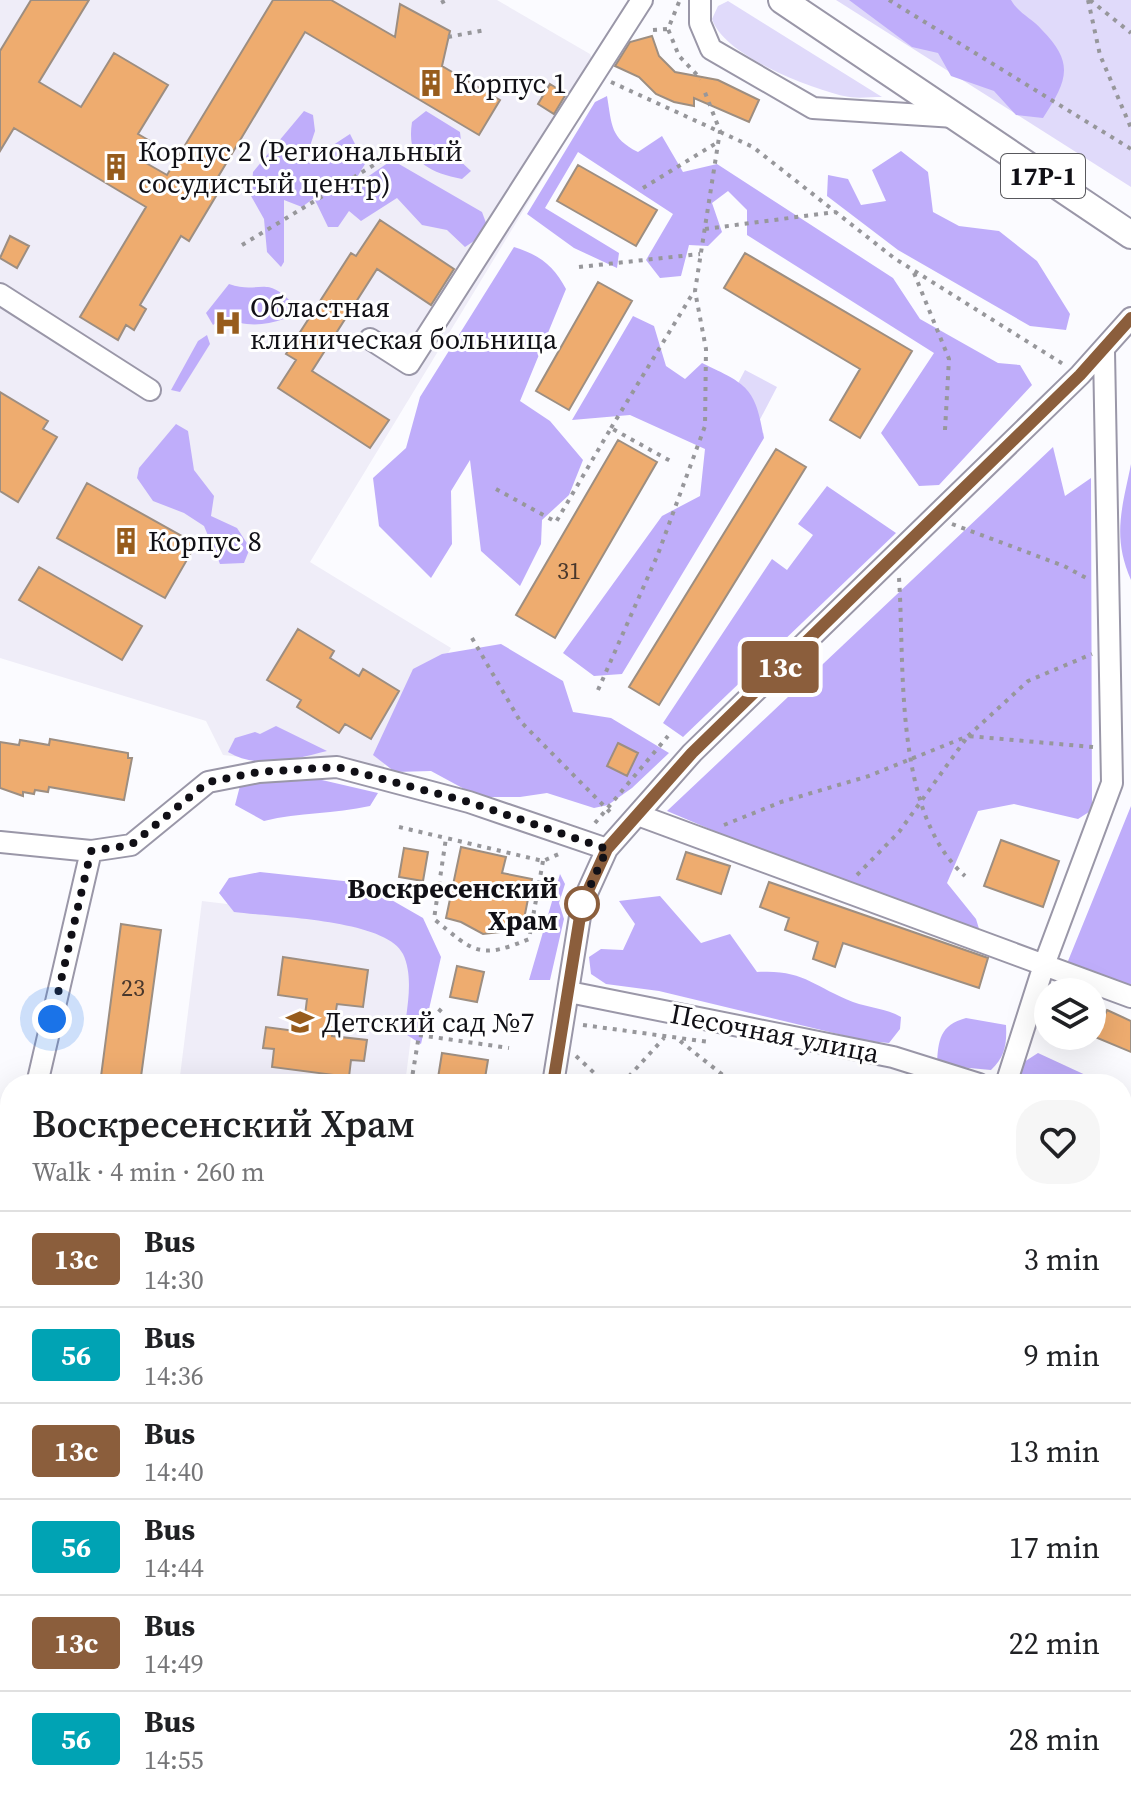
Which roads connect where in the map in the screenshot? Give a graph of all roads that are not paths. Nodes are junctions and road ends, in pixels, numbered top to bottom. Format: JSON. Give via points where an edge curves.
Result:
{"nodes":[{"id":1,"x":642,"y":0,"type":"edge"},
{"id":2,"x":700,"y":0,"type":"edge"},
{"id":3,"x":782,"y":0,"type":"edge"},
{"id":4,"x":956,"y":117,"type":"junction"},
{"id":5,"x":1131,"y":235,"type":"edge"},
{"id":6,"x":0,"y":294,"type":"edge"},
{"id":7,"x":1131,"y":318,"type":"edge"},
{"id":8,"x":370,"y":339,"type":"dead end"},
{"id":9,"x":1104,"y":351,"type":"junction"},
{"id":10,"x":150,"y":390,"type":"dead end"},
{"id":11,"x":632,"y":821,"type":"junction"},
{"id":12,"x":0,"y":842,"type":"edge"},
{"id":13,"x":607,"y":849,"type":"junction"},
{"id":14,"x":91,"y":851,"type":"junction"},
{"id":15,"x":1044,"y":965,"type":"junction"},
{"id":16,"x":569,"y":992,"type":"junction"},
{"id":17,"x":1131,"y":997,"type":"edge"},
{"id":18,"x":39,"y":1074,"type":"edge"},
{"id":19,"x":555,"y":1074,"type":"edge"},
{"id":20,"x":947,"y":1074,"type":"edge"},
{"id":21,"x":1009,"y":1074,"type":"edge"}],
"edges":[{"from":1,"to":8,"type":"street","via":[[409,364]]},
{"from":2,"to":4,"type":"street","via":[[700,23],[711,49],[813,108]]},
{"from":3,"to":4,"type":"main road","number":"17Р-1"},
{"from":4,"to":5,"type":"main road","number":"17Р-1"},
{"from":6,"to":10,"type":"street"},
{"from":7,"to":9,"type":"street"},
{"from":9,"to":11,"type":"street","via":[[692,753]]},
{"from":9,"to":15,"type":"street","via":[[1112,783]]},
{"from":11,"to":13,"type":"street"},
{"from":11,"to":15,"type":"street","via":[[696,836]]},
{"from":12,"to":14,"type":"street"},
{"from":13,"to":14,"type":"street","via":[[469,802],[337,767],[259,772],[208,782],[131,845]]},
{"from":13,"to":16,"type":"street","via":[[582,904]]},
{"from":14,"to":18,"type":"street"},
{"from":15,"to":17,"type":"street"},
{"from":15,"to":21,"type":"street"},
{"from":16,"to":19,"type":"street"},
{"from":16,"to":20,"type":"street","name":"Песочная улица","via":[[893,1057]]}]}
